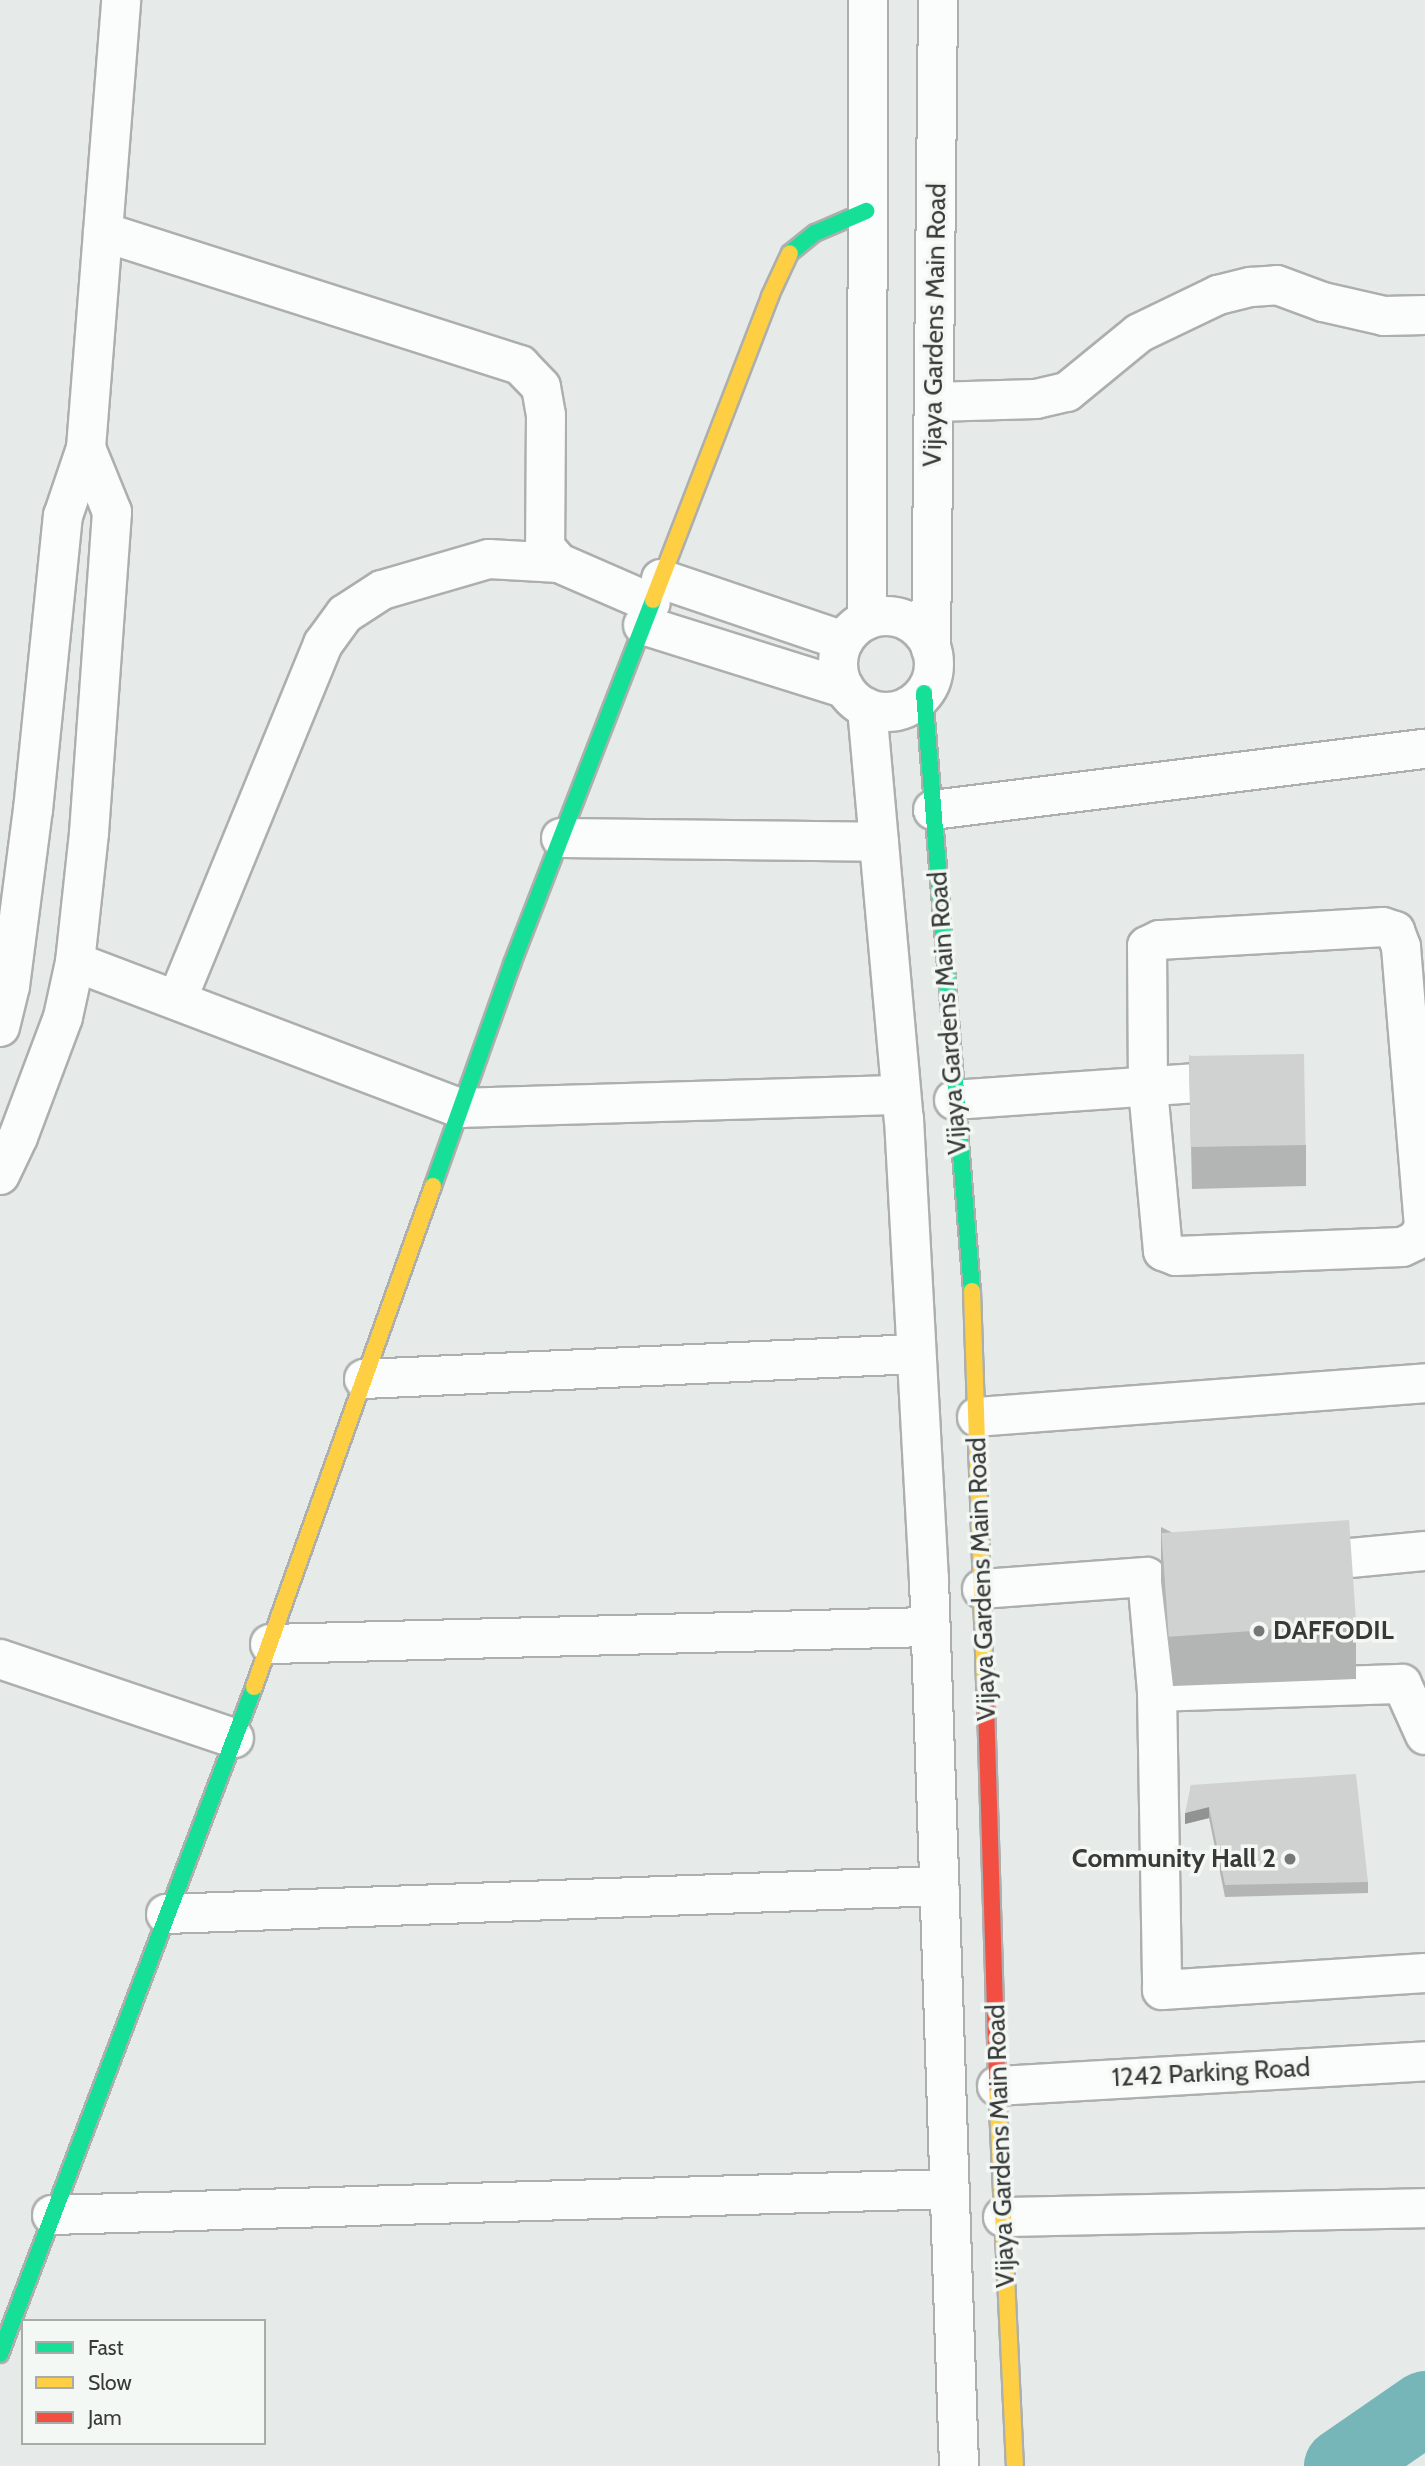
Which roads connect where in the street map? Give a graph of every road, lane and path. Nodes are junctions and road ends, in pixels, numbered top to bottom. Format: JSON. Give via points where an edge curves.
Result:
{"nodes":[{"id":1,"x":121,"y":0,"type":"edge"},
{"id":2,"x":868,"y":0,"type":"edge"},
{"id":3,"x":938,"y":0,"type":"edge"},
{"id":4,"x":866,"y":211,"type":"junction"},
{"id":5,"x":103,"y":232,"type":"junction"},
{"id":6,"x":1425,"y":315,"type":"edge"},
{"id":7,"x":934,"y":402,"type":"junction"},
{"id":8,"x":86,"y":448,"type":"junction"},
{"id":9,"x":559,"y":563,"type":"junction"},
{"id":10,"x":652,"y":602,"type":"junction"},
{"id":11,"x":856,"y":631,"type":"junction"},
{"id":12,"x":931,"y":649,"type":"junction"},
{"id":13,"x":924,"y":694,"type":"junction"},
{"id":14,"x":855,"y":698,"type":"junction"},
{"id":15,"x":1425,"y":749,"type":"edge"},
{"id":16,"x":933,"y":810,"type":"junction"},
{"id":17,"x":561,"y":838,"type":"junction"},
{"id":18,"x":879,"y":842,"type":"junction"},
{"id":19,"x":75,"y":962,"type":"junction"},
{"id":20,"x":177,"y":1000,"type":"junction"},
{"id":21,"x":0,"y":1027,"type":"edge"},
{"id":22,"x":1265,"y":1078,"type":"edge"},
{"id":23,"x":1148,"y":1088,"type":"junction"},
{"id":24,"x":901,"y":1096,"type":"junction"},
{"id":25,"x":954,"y":1100,"type":"junction"},
{"id":26,"x":460,"y":1108,"type":"junction"},
{"id":27,"x":0,"y":1175,"type":"edge"},
{"id":28,"x":916,"y":1354,"type":"junction"},
{"id":29,"x":364,"y":1379,"type":"junction"},
{"id":30,"x":1425,"y":1382,"type":"edge"},
{"id":31,"x":977,"y":1417,"type":"junction"},
{"id":32,"x":1425,"y":1551,"type":"edge"},
{"id":33,"x":1258,"y":1567,"type":"edge"},
{"id":34,"x":1188,"y":1573,"type":"edge"},
{"id":35,"x":1147,"y":1577,"type":"junction"},
{"id":36,"x":982,"y":1589,"type":"junction"},
{"id":37,"x":930,"y":1627,"type":"junction"},
{"id":38,"x":270,"y":1644,"type":"junction"},
{"id":39,"x":0,"y":1659,"type":"edge"},
{"id":40,"x":1157,"y":1692,"type":"junction"},
{"id":41,"x":1425,"y":1735,"type":"edge"},
{"id":42,"x":234,"y":1738,"type":"junction"},
{"id":43,"x":939,"y":1886,"type":"junction"},
{"id":44,"x":166,"y":1914,"type":"junction"},
{"id":45,"x":1425,"y":1973,"type":"edge"},
{"id":46,"x":1425,"y":2061,"type":"edge"},
{"id":47,"x":997,"y":2086,"type":"junction"},
{"id":48,"x":950,"y":2189,"type":"junction"},
{"id":49,"x":1425,"y":2208,"type":"edge"},
{"id":50,"x":52,"y":2215,"type":"junction"},
{"id":51,"x":1003,"y":2217,"type":"junction"},
{"id":52,"x":0,"y":2354,"type":"edge"},
{"id":53,"x":959,"y":2466,"type":"edge"},
{"id":54,"x":1015,"y":2466,"type":"edge"}],
"edges":[{"from":1,"to":5,"type":"street"},
{"from":2,"to":4,"type":"street"},
{"from":3,"to":7,"type":"street","name":"Vijaya Gardens Main Road"},
{"from":4,"to":10,"type":"street","via":[[815,233],[789,254]]},
{"from":4,"to":11,"type":"street"},
{"from":5,"to":8,"type":"street"},
{"from":5,"to":9,"type":"street","via":[[520,365],[541,387],[546,415],[545,547]]},
{"from":6,"to":7,"type":"street","via":[[1384,316],[1323,302],[1277,285],[1251,288],[1218,295],[1139,333],[1067,392],[1036,399]]},
{"from":7,"to":12,"type":"street","name":"Vijaya Gardens Main Road"},
{"from":8,"to":19,"type":"street","via":[[113,512]]},
{"from":8,"to":21,"type":"street","via":[[63,516],[33,810],[10,986]]},
{"from":9,"to":10,"type":"street"},
{"from":9,"to":20,"type":"street","via":[[489,559],[382,590],[345,614],[323,644]]},
{"from":10,"to":11,"type":"street"},
{"from":10,"to":14,"type":"street"},
{"from":10,"to":17,"type":"street"},
{"from":11,"to":12,"type":"street","via":[[883,617],[899,618],[924,635]]},
{"from":11,"to":14,"type":"street","via":[[838,656],[838,672]]},
{"from":12,"to":13,"type":"street","via":[[934,664]]},
{"from":13,"to":14,"type":"street","via":[[898,711],[883,712]]},
{"from":13,"to":16,"type":"street","name":"Vijaya Gardens Main Road"},
{"from":14,"to":18,"type":"street","name":"Vijaya Gardens Main Road"},
{"from":15,"to":16,"type":"street"},
{"from":16,"to":25,"type":"street","name":"Vijaya Gardens Main Road"},
{"from":17,"to":18,"type":"street"},
{"from":17,"to":26,"type":"street"},
{"from":18,"to":24,"type":"street","name":"Vijaya Gardens Main Road"},
{"from":19,"to":20,"type":"street"},
{"from":19,"to":27,"type":"street","via":[[63,1017]]},
{"from":20,"to":26,"type":"street"},
{"from":22,"to":23,"type":"street"},
{"from":23,"to":23,"type":"street","via":[[1163,1251],[1176,1256],[1402,1247],[1415,1241],[1423,1229],[1401,947],[1395,931],[1382,927],[1160,940],[1147,946]]},
{"from":23,"to":25,"type":"street"},
{"from":24,"to":26,"type":"street"},
{"from":24,"to":28,"type":"street","name":"Vijaya Gardens Main Road"},
{"from":25,"to":31,"type":"street","name":"Vijaya Gardens Main Road","via":[[975,1329]]},
{"from":26,"to":29,"type":"street"},
{"from":28,"to":29,"type":"street"},
{"from":28,"to":37,"type":"street","name":"Vijaya Gardens Main Road"},
{"from":29,"to":38,"type":"street"},
{"from":30,"to":31,"type":"street"},
{"from":31,"to":36,"type":"street","name":"Vijaya Gardens Main Road"},
{"from":32,"to":33,"type":"street"},
{"from":34,"to":35,"type":"street"},
{"from":35,"to":36,"type":"street"},
{"from":35,"to":40,"type":"street"},
{"from":36,"to":47,"type":"street","name":"Vijaya Gardens Main Road"},
{"from":37,"to":38,"type":"street"},
{"from":37,"to":43,"type":"street","name":"Vijaya Gardens Main Road"},
{"from":38,"to":42,"type":"street"},
{"from":39,"to":42,"type":"street"},
{"from":40,"to":41,"type":"street","via":[[1402,1684]]},
{"from":40,"to":45,"type":"street","via":[[1162,1990]]},
{"from":42,"to":44,"type":"street"},
{"from":43,"to":44,"type":"street"},
{"from":43,"to":48,"type":"street","name":"Vijaya Gardens Main Road"},
{"from":44,"to":50,"type":"street"},
{"from":46,"to":47,"type":"street","name":"1242 Parking Road"},
{"from":47,"to":51,"type":"street","name":"Vijaya Gardens Main Road"},
{"from":48,"to":50,"type":"street"},
{"from":48,"to":53,"type":"street","name":"Vijaya Gardens Main Road"},
{"from":49,"to":51,"type":"street"},
{"from":50,"to":52,"type":"street"},
{"from":51,"to":54,"type":"street","name":"Vijaya Gardens Main Road"}]}
